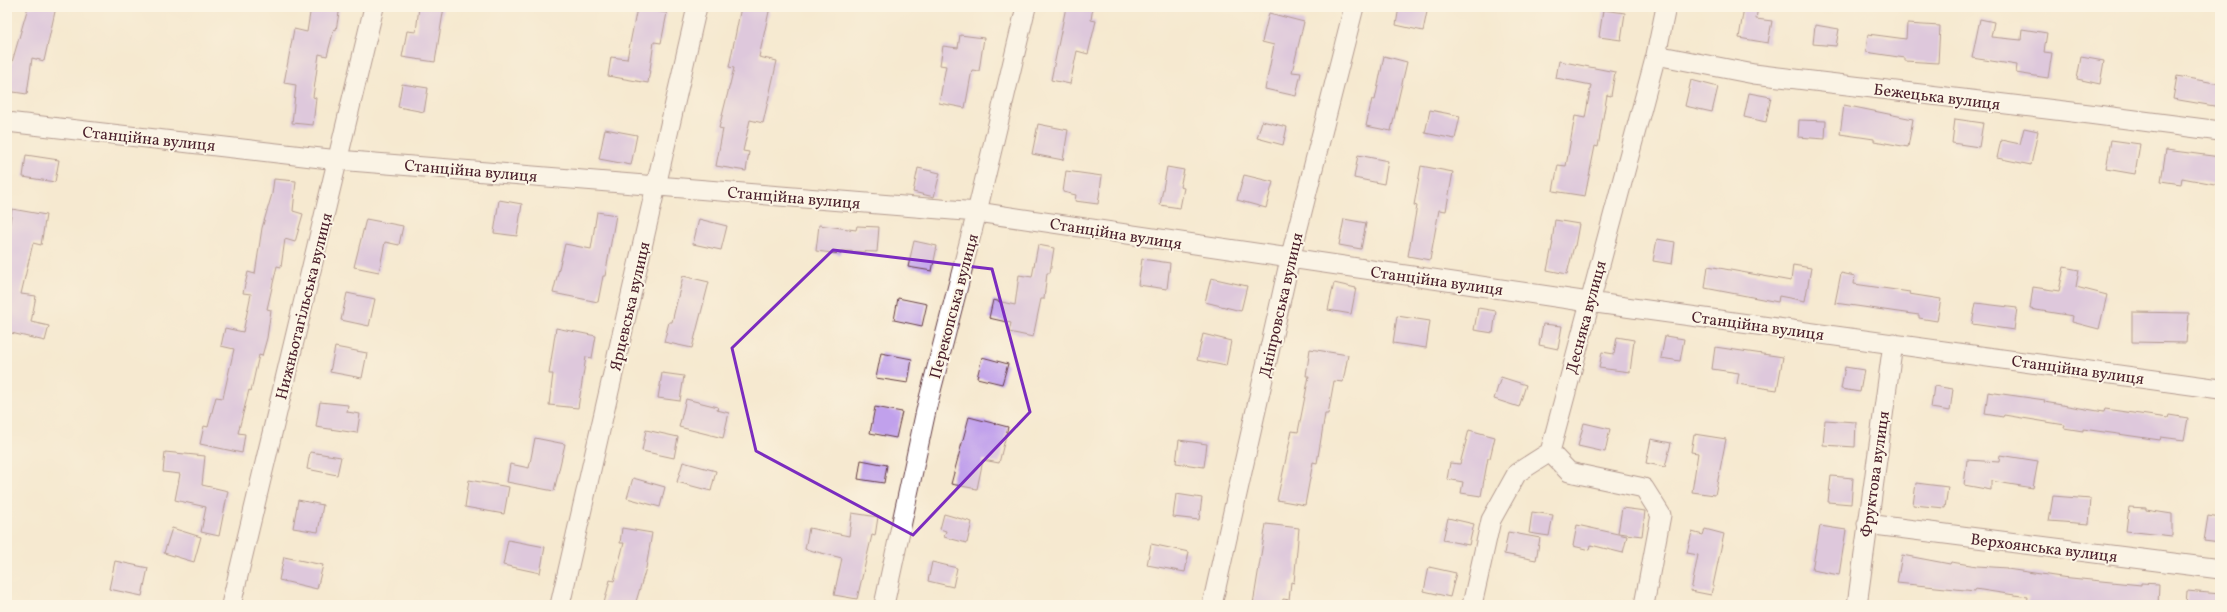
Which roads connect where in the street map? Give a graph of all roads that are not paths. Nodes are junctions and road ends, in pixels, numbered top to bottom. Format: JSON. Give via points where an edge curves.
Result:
{"nodes":[{"id":1,"x":374,"y":7,"type":"edge"},
{"id":2,"x":697,"y":7,"type":"edge"},
{"id":3,"x":1026,"y":7,"type":"edge"},
{"id":4,"x":1354,"y":7,"type":"edge"},
{"id":5,"x":1666,"y":7,"type":"edge"},
{"id":6,"x":1656,"y":55,"type":"junction"},
{"id":7,"x":7,"y":122,"type":"edge"},
{"id":8,"x":2220,"y":131,"type":"edge"},
{"id":9,"x":338,"y":160,"type":"junction"},
{"id":10,"x":657,"y":185,"type":"junction"},
{"id":11,"x":977,"y":212,"type":"junction"},
{"id":12,"x":1290,"y":259,"type":"junction"},
{"id":13,"x":1589,"y":302,"type":"junction"},
{"id":14,"x":1893,"y":343,"type":"junction"},
{"id":15,"x":2220,"y":389,"type":"edge"},
{"id":16,"x":1550,"y":452,"type":"junction"},
{"id":17,"x":1867,"y":524,"type":"junction"},
{"id":18,"x":2220,"y":569,"type":"edge"},
{"id":19,"x":231,"y":605,"type":"edge"},
{"id":20,"x":560,"y":605,"type":"edge"},
{"id":21,"x":884,"y":605,"type":"edge"},
{"id":22,"x":1212,"y":605,"type":"edge"},
{"id":23,"x":1472,"y":605,"type":"edge"},
{"id":24,"x":1644,"y":605,"type":"edge"},
{"id":25,"x":1856,"y":605,"type":"edge"}],
"edges":[{"from":1,"to":9,"type":"street","name":"Нижньотагільська вулиця"},
{"from":2,"to":10,"type":"street","name":"Ярцевська вулиця"},
{"from":3,"to":11,"type":"street","name":"Перекопська вулиця"},
{"from":4,"to":12,"type":"street","name":"Дніпровська вулиця"},
{"from":5,"to":6,"type":"street","name":"Десняка вулиця"},
{"from":6,"to":8,"type":"street","name":"Бежецька вулиця","via":[[1754,74]]},
{"from":6,"to":13,"type":"street","name":"Десняка вулиця"},
{"from":7,"to":9,"type":"street","name":"Станційна вулиця"},
{"from":9,"to":10,"type":"street","name":"Станційна вулиця"},
{"from":9,"to":19,"type":"street","name":"Нижньотагільська вулиця"},
{"from":10,"to":11,"type":"street","name":"Станційна вулиця"},
{"from":10,"to":20,"type":"street","name":"Ярцевська вулиця"},
{"from":11,"to":12,"type":"street","name":"Станційна вулиця"},
{"from":11,"to":21,"type":"street","name":"Перекопська вулиця","via":[[927,406]]},
{"from":12,"to":13,"type":"street","name":"Станційна вулиця"},
{"from":12,"to":22,"type":"street","name":"Дніпровська вулиця"},
{"from":13,"to":14,"type":"street","name":"Станційна вулиця"},
{"from":13,"to":16,"type":"street","name":"Десняка вулиця"},
{"from":14,"to":15,"type":"street","name":"Станційна вулиця"},
{"from":14,"to":17,"type":"street","name":"Фруктова вулиця"},
{"from":16,"to":23,"type":"street","via":[[1517,473],[1491,520]]},
{"from":16,"to":24,"type":"street","via":[[1569,472],[1644,488],[1661,515]]},
{"from":17,"to":18,"type":"street","name":"Верхоянська вулиця"},
{"from":17,"to":25,"type":"street","name":"Фруктова вулиця"}]}
